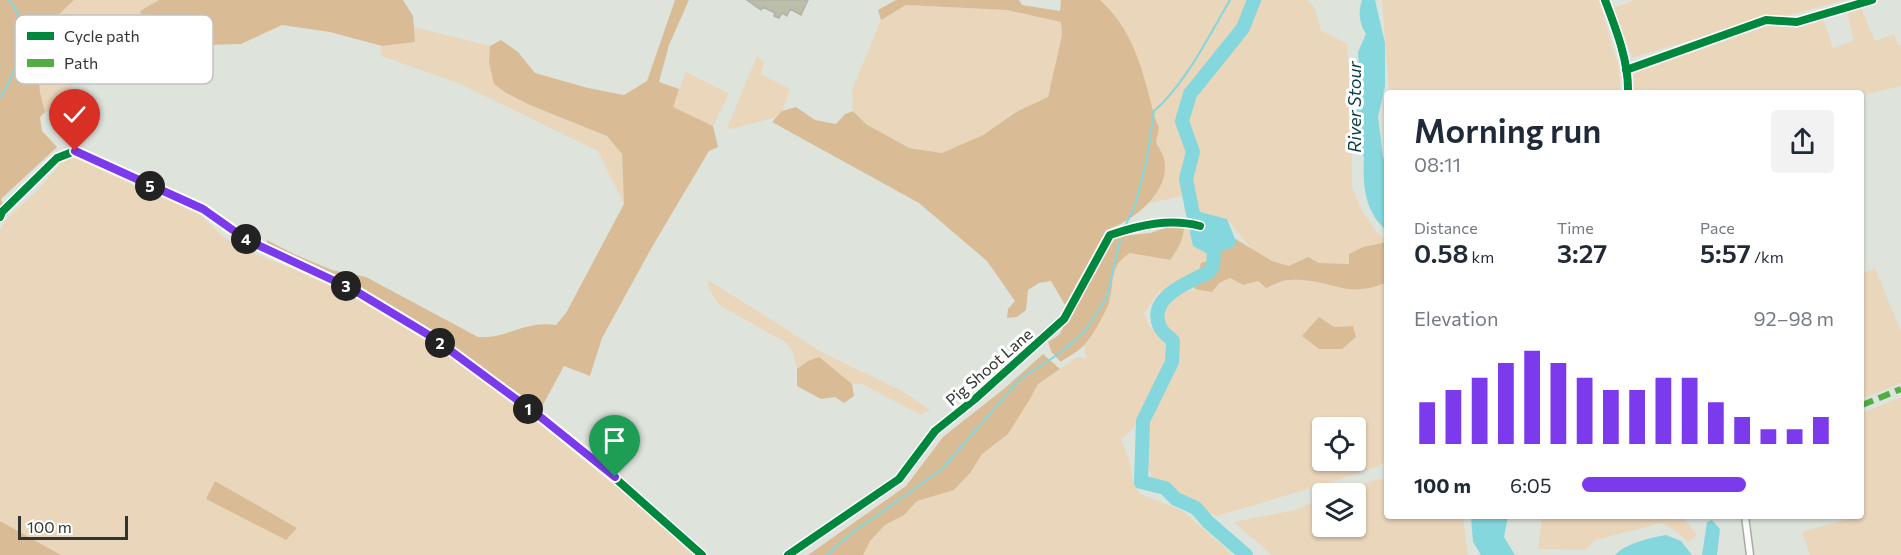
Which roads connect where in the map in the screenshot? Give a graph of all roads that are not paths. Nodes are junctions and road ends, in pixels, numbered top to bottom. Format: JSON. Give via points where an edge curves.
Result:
{"nodes":[{"id":1,"x":1605,"y":0,"type":"edge"},
{"id":2,"x":1628,"y":90,"type":"edge"},
{"id":3,"x":1,"y":214,"type":"edge"},
{"id":4,"x":1200,"y":226,"type":"dead end"},
{"id":5,"x":1745,"y":519,"type":"edge"},
{"id":6,"x":702,"y":555,"type":"edge"},
{"id":7,"x":788,"y":555,"type":"edge"},
{"id":8,"x":1750,"y":555,"type":"edge"}],
"edges":[{"from":1,"to":2,"type":"street","via":[[1617,30]]},
{"from":3,"to":6,"type":"street","via":[[57,158],[75,151],[203,209],[247,240],[354,290],[432,337],[615,477]]},
{"from":4,"to":7,"type":"street","name":"Pig Shoot Lane","via":[[1184,222],[1142,224],[1110,235],[1064,319],[935,431],[899,479]]},
{"from":5,"to":8,"type":"street"}]}
